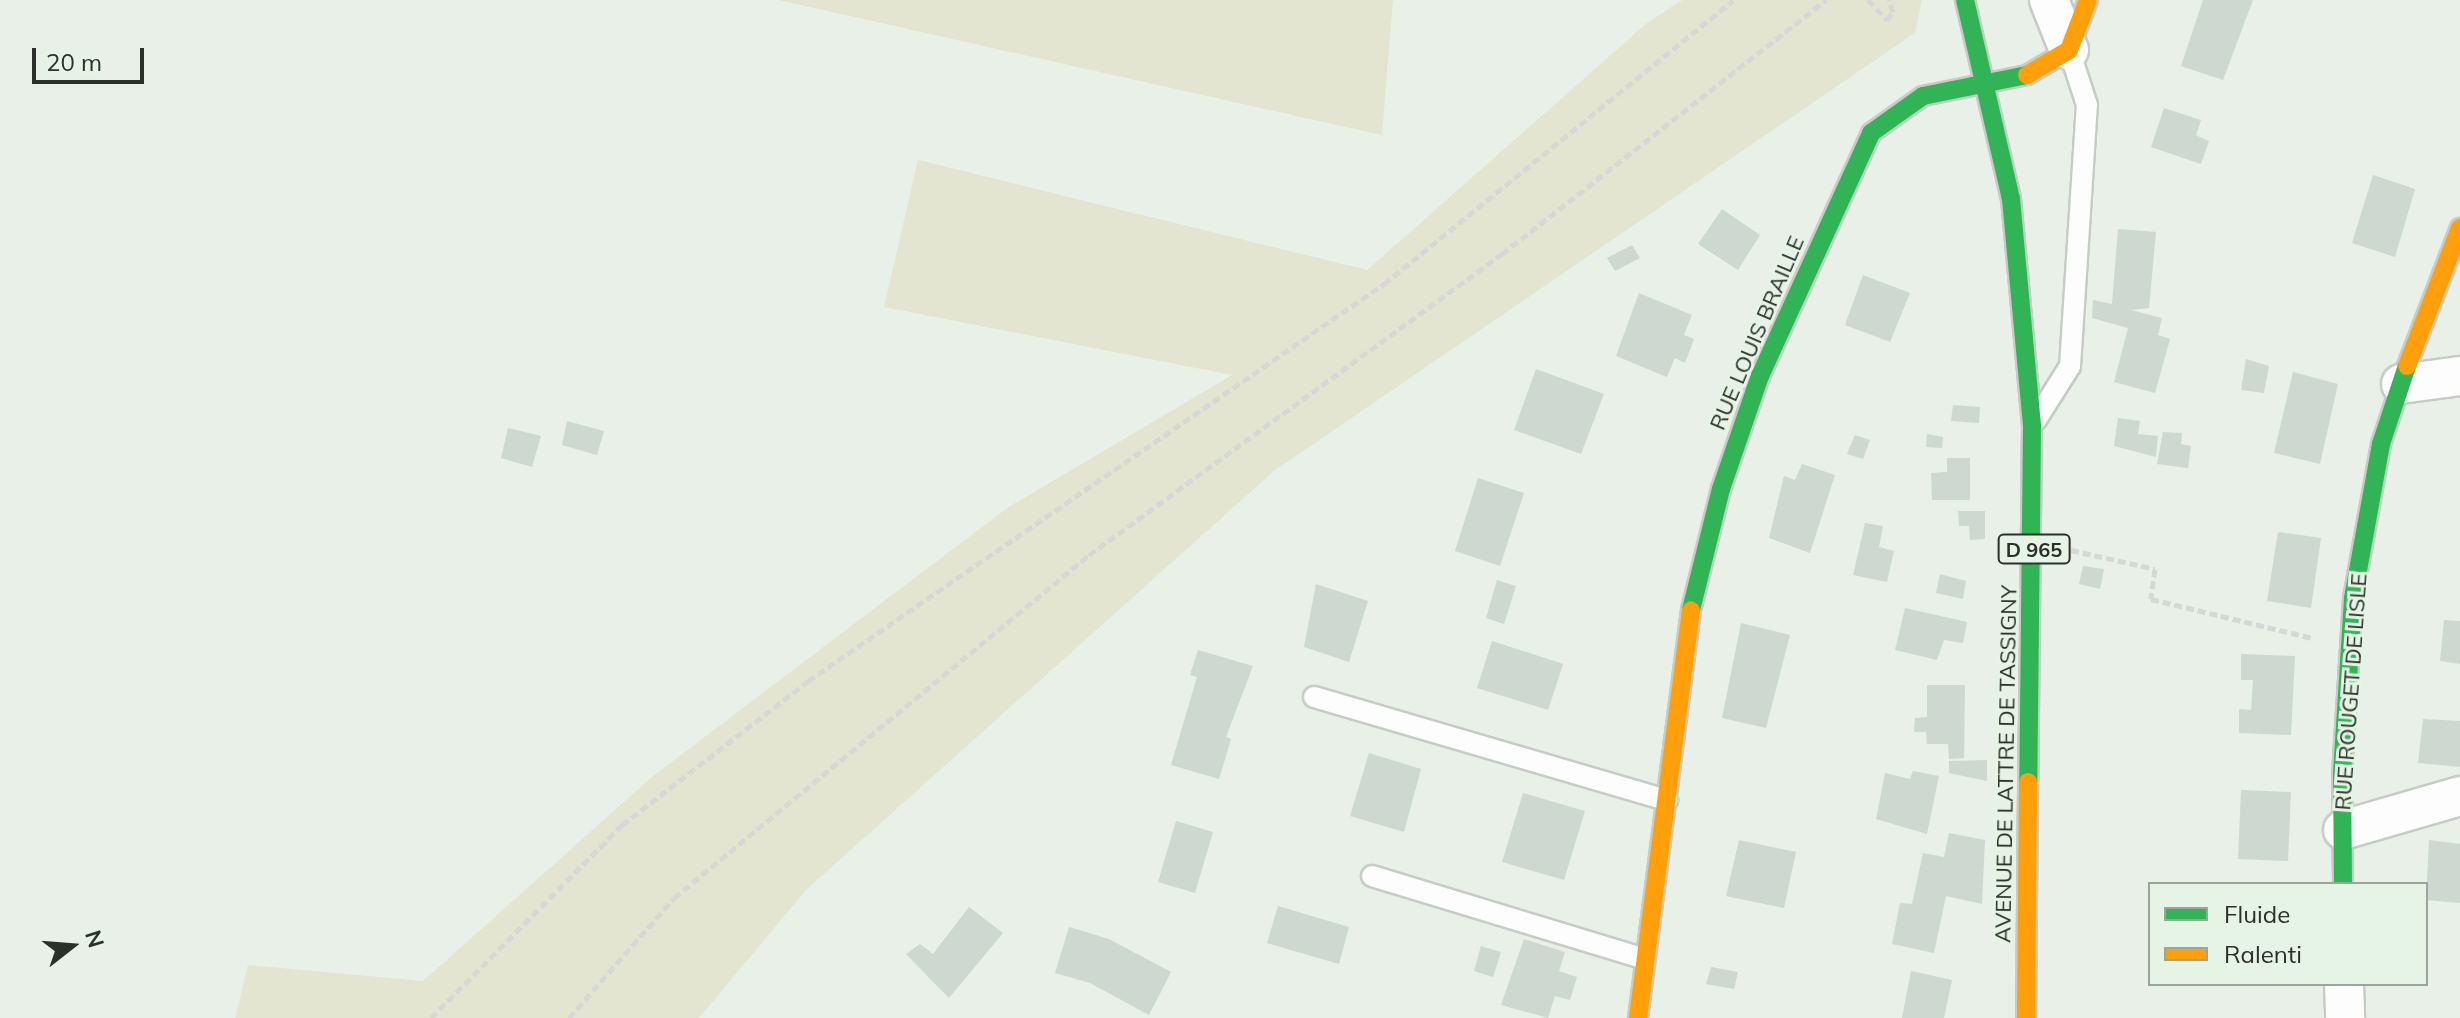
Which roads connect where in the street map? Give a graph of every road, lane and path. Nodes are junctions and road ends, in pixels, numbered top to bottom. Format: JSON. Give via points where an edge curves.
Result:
{"nodes":[{"id":1,"x":1733,"y":0,"type":"edge"},
{"id":2,"x":1826,"y":0,"type":"edge"},
{"id":3,"x":1868,"y":0,"type":"edge"},
{"id":4,"x":1889,"y":0,"type":"edge"},
{"id":5,"x":1965,"y":0,"type":"edge"},
{"id":6,"x":2049,"y":0,"type":"edge"},
{"id":7,"x":2088,"y":0,"type":"edge"},
{"id":8,"x":2069,"y":50,"type":"junction"},
{"id":9,"x":1986,"y":83,"type":"junction"},
{"id":10,"x":2460,"y":228,"type":"edge"},
{"id":11,"x":2460,"y":376,"type":"edge"},
{"id":12,"x":2401,"y":384,"type":"junction"},
{"id":13,"x":2032,"y":427,"type":"junction"},
{"id":14,"x":2034,"y":552,"type":"junction"},
{"id":15,"x":2350,"y":647,"type":"junction"},
{"id":16,"x":1314,"y":697,"type":"dead end"},
{"id":17,"x":2460,"y":796,"type":"edge"},
{"id":18,"x":1667,"y":800,"type":"junction"},
{"id":19,"x":2343,"y":830,"type":"junction"},
{"id":20,"x":1372,"y":876,"type":"dead end"},
{"id":21,"x":2343,"y":882,"type":"edge"},
{"id":22,"x":1645,"y":959,"type":"junction"},
{"id":23,"x":2344,"y":986,"type":"edge"},
{"id":24,"x":431,"y":1018,"type":"edge"},
{"id":25,"x":569,"y":1018,"type":"edge"},
{"id":26,"x":1638,"y":1018,"type":"edge"},
{"id":27,"x":2026,"y":1018,"type":"edge"},
{"id":28,"x":2345,"y":1018,"type":"edge"}],
"edges":[{"from":1,"to":24,"type":"path","via":[[1384,284],[808,681],[622,825]]},
{"from":2,"to":25,"type":"path","via":[[1502,254],[1089,555],[674,898]]},
{"from":3,"to":4,"type":"path","via":[[1887,20],[1893,12]]},
{"from":5,"to":9,"type":"street","number":"D 965"},
{"from":6,"to":8,"type":"street"},
{"from":7,"to":8,"type":"street"},
{"from":8,"to":9,"type":"street","name":"RUE LOUIS BRAILLE","via":[[2041,72]]},
{"from":8,"to":13,"type":"lane","via":[[2087,105],[2070,366]]},
{"from":9,"to":13,"type":"street","name":"AVENUE DE LATTRE DE TASSIGNY","number":"D 965","via":[[2011,199]]},
{"from":9,"to":18,"type":"street","name":"RUE LOUIS BRAILLE","via":[[1923,96],[1871,133],[1760,376],[1721,489],[1692,602]]},
{"from":10,"to":12,"type":"street","name":"RUE ROUGET DE LISLE"},
{"from":11,"to":12,"type":"street"},
{"from":12,"to":15,"type":"street","name":"RUE ROUGET DE LISLE","via":[[2381,444]]},
{"from":13,"to":14,"type":"street","name":"AVENUE DE LATTRE DE TASSIGNY","number":"D 965"},
{"from":14,"to":15,"type":"path","via":[[2056,555],[2057,547],[2155,569],[2151,599]]},
{"from":14,"to":27,"type":"street","name":"AVENUE DE LATTRE DE TASSIGNY","number":"D 965"},
{"from":15,"to":19,"type":"street","name":"RUE ROUGET DE LISLE"},
{"from":16,"to":18,"type":"lane"},
{"from":17,"to":19,"type":"street"},
{"from":18,"to":22,"type":"street","name":"RUE LOUIS BRAILLE"},
{"from":19,"to":21,"type":"street","name":"RUE ROUGET DE LISLE"},
{"from":20,"to":22,"type":"lane"},
{"from":22,"to":26,"type":"street","name":"RUE LOUIS BRAILLE"},
{"from":23,"to":28,"type":"street"}]}
